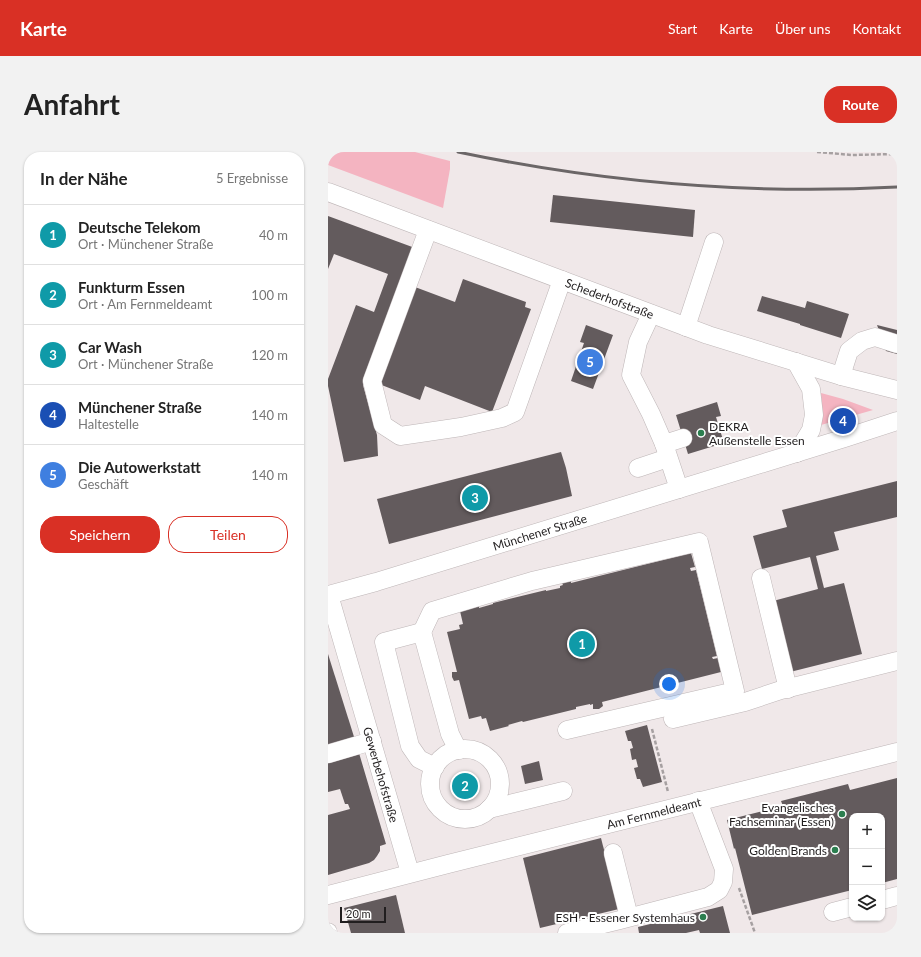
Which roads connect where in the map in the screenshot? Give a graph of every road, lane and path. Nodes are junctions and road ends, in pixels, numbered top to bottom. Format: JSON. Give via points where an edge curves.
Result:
{"nodes":[{"id":1,"x":817,"y":152,"type":"edge"},
{"id":2,"x":897,"y":154,"type":"edge"},
{"id":3,"x":328,"y":192,"type":"edge"},
{"id":4,"x":428,"y":230,"type":"junction"},
{"id":5,"x":714,"y":242,"type":"dead end"},
{"id":6,"x":562,"y":280,"type":"junction"},
{"id":7,"x":651,"y":314,"type":"junction"},
{"id":8,"x":686,"y":327,"type":"junction"},
{"id":9,"x":897,"y":344,"type":"edge"},
{"id":10,"x":796,"y":362,"type":"junction"},
{"id":11,"x":841,"y":376,"type":"junction"},
{"id":12,"x":897,"y":390,"type":"edge"},
{"id":13,"x":897,"y":421,"type":"edge"},
{"id":14,"x":683,"y":438,"type":"dead end"},
{"id":15,"x":666,"y":451,"type":"junction"},
{"id":16,"x":797,"y":453,"type":"junction"},
{"id":17,"x":638,"y":468,"type":"dead end"},
{"id":18,"x":679,"y":489,"type":"junction"},
{"id":19,"x":761,"y":578,"type":"dead end"},
{"id":20,"x":328,"y":595,"type":"edge"},
{"id":21,"x":422,"y":632,"type":"junction"},
{"id":22,"x":897,"y":662,"type":"edge"},
{"id":23,"x":788,"y":688,"type":"junction"},
{"id":24,"x":673,"y":719,"type":"dead end"},
{"id":25,"x":652,"y":729,"type":"dead end"},
{"id":26,"x":567,"y":730,"type":"dead end"},
{"id":27,"x":372,"y":741,"type":"junction"},
{"id":28,"x":459,"y":750,"type":"junction"},
{"id":29,"x":897,"y":752,"type":"edge"},
{"id":30,"x":328,"y":754,"type":"edge"},
{"id":31,"x":435,"y":767,"type":"junction"},
{"id":32,"x":563,"y":791,"type":"dead end"},
{"id":33,"x":698,"y":801,"type":"junction"},
{"id":34,"x":672,"y":807,"type":"junction"},
{"id":35,"x":489,"y":809,"type":"junction"},
{"id":36,"x":613,"y":853,"type":"dead end"},
{"id":37,"x":724,"y":869,"type":"junction"},
{"id":38,"x":410,"y":873,"type":"junction"},
{"id":39,"x":328,"y":895,"type":"edge"},
{"id":40,"x":897,"y":896,"type":"edge"},
{"id":41,"x":885,"y":899,"type":"edge"},
{"id":42,"x":849,"y":908,"type":"edge"},
{"id":43,"x":627,"y":909,"type":"dead end"},
{"id":44,"x":833,"y":912,"type":"dead end"},
{"id":45,"x":567,"y":933,"type":"edge"},
{"id":46,"x":755,"y":933,"type":"edge"}],
"edges":[{"from":1,"to":2,"type":"path","via":[[852,155]]},
{"from":3,"to":4,"type":"street","name":"Schederhofstraße"},
{"from":4,"to":6,"type":"street","name":"Schederhofstraße"},
{"from":4,"to":6,"type":"street","via":[[372,381],[383,425],[400,436],[460,427],[502,418],[515,412]]},
{"from":5,"to":8,"type":"street"},
{"from":6,"to":7,"type":"street","name":"Schederhofstraße"},
{"from":7,"to":8,"type":"street","name":"Schederhofstraße"},
{"from":7,"to":15,"type":"street","via":[[638,342],[631,375]]},
{"from":8,"to":10,"type":"street","name":"Schederhofstraße"},
{"from":9,"to":11,"type":"street","via":[[875,338],[862,341],[849,351]]},
{"from":10,"to":11,"type":"street","name":"Schederhofstraße"},
{"from":10,"to":16,"type":"street","via":[[812,389],[814,415],[811,430]]},
{"from":11,"to":12,"type":"street","name":"Schederhofstraße"},
{"from":13,"to":16,"type":"street","name":"Münchener Straße"},
{"from":14,"to":15,"type":"street"},
{"from":15,"to":17,"type":"street"},
{"from":15,"to":18,"type":"street"},
{"from":16,"to":18,"type":"street","name":"Münchener Straße"},
{"from":18,"to":20,"type":"street","name":"Münchener Straße"},
{"from":19,"to":23,"type":"street"},
{"from":20,"to":27,"type":"street","name":"Gewerbehofstraße"},
{"from":21,"to":26,"type":"street","via":[[432,612],[532,581],[699,542],[735,691]]},
{"from":21,"to":28,"type":"street","via":[[450,734]]},
{"from":21,"to":31,"type":"street","via":[[384,642],[410,746],[419,759]]},
{"from":22,"to":23,"type":"street"},
{"from":23,"to":24,"type":"street","via":[[745,702]]},
{"from":25,"to":34,"type":"path"},
{"from":27,"to":30,"type":"street"},
{"from":27,"to":38,"type":"street","name":"Gewerbehofstraße"},
{"from":28,"to":31,"type":"street","via":[[444,756]]},
{"from":28,"to":35,"type":"street","via":[[485,755],[498,771],[499,791],[496,801]]},
{"from":29,"to":33,"type":"street","name":"Am Fernmeldeamt"},
{"from":31,"to":35,"type":"street","via":[[430,783],[432,793],[442,810],[451,816],[471,818]]},
{"from":32,"to":35,"type":"street"},
{"from":33,"to":34,"type":"street","name":"Am Fernmeldeamt"},
{"from":33,"to":37,"type":"street"},
{"from":34,"to":38,"type":"street","name":"Am Fernmeldeamt"},
{"from":36,"to":43,"type":"street"},
{"from":37,"to":45,"type":"street","via":[[723,882],[718,890],[708,897]]},
{"from":37,"to":46,"type":"path","via":[[735,879]]},
{"from":38,"to":39,"type":"street"},
{"from":40,"to":41,"type":"street"},
{"from":42,"to":44,"type":"street"}]}
